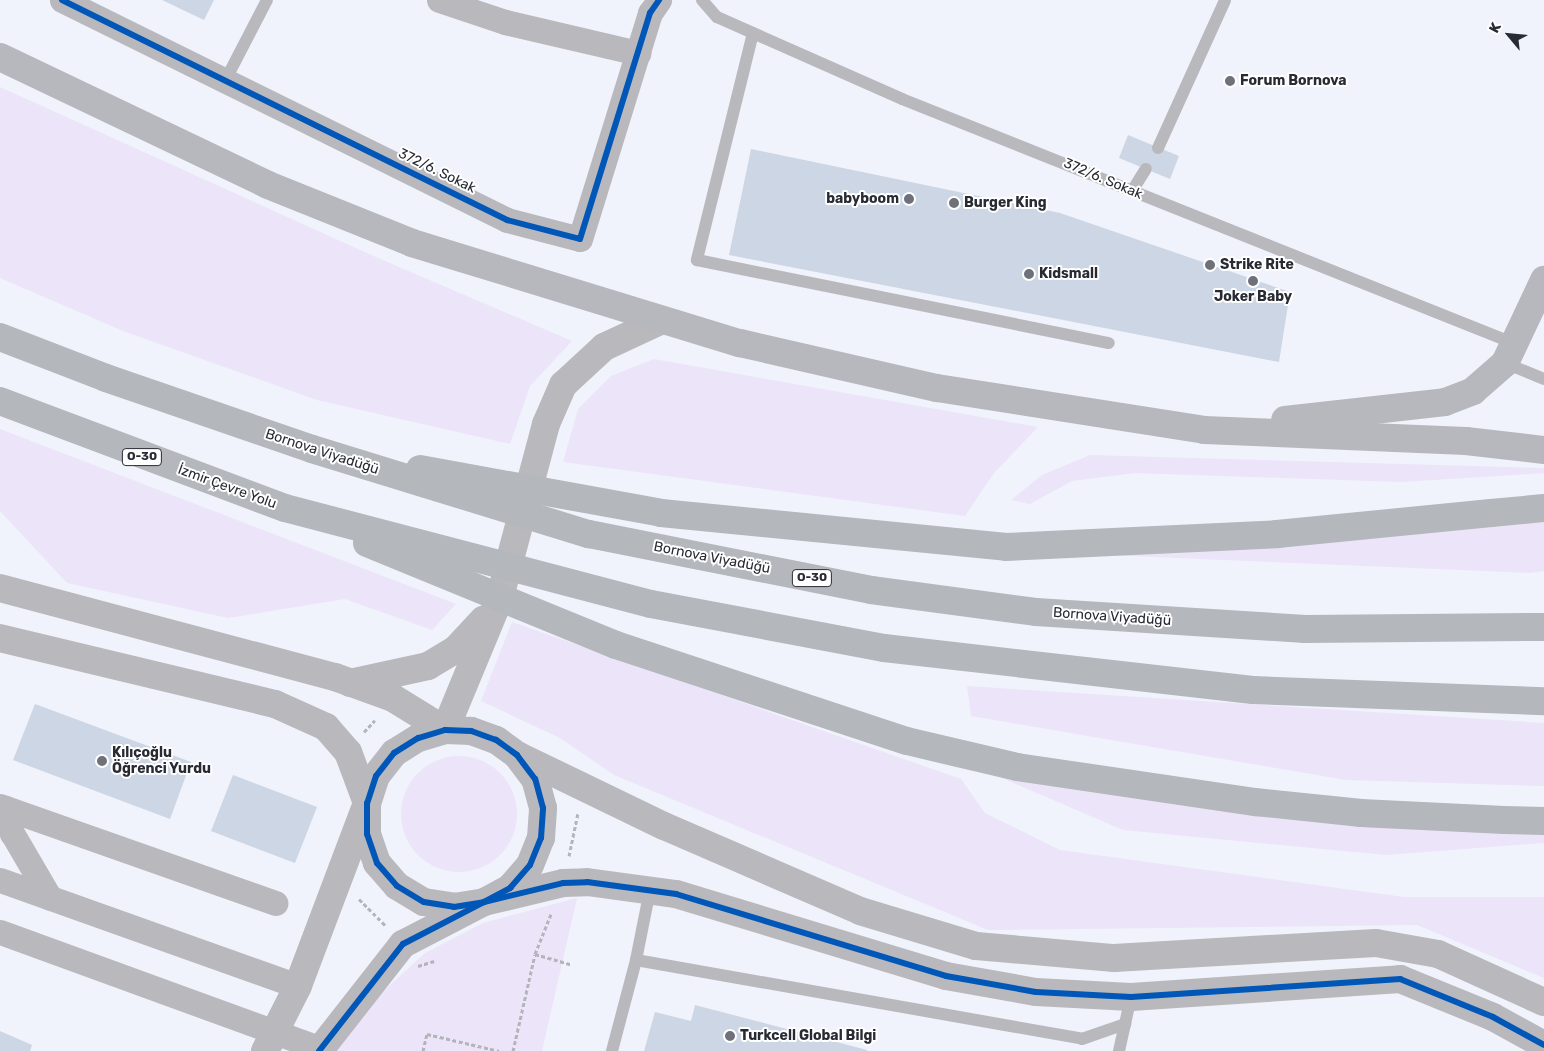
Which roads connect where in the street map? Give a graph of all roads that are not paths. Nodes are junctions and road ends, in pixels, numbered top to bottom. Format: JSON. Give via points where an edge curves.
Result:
{"nodes":[{"id":1,"x":63,"y":0,"type":"edge"},
{"id":2,"x":266,"y":0,"type":"edge"},
{"id":3,"x":439,"y":0,"type":"edge"},
{"id":4,"x":659,"y":0,"type":"edge"},
{"id":5,"x":702,"y":0,"type":"edge"},
{"id":6,"x":1225,"y":0,"type":"edge"},
{"id":7,"x":753,"y":33,"type":"junction"},
{"id":8,"x":638,"y":53,"type":"junction"},
{"id":9,"x":0,"y":57,"type":"edge"},
{"id":10,"x":225,"y":81,"type":"junction"},
{"id":11,"x":1158,"y":148,"type":"dead end"},
{"id":12,"x":1146,"y":170,"type":"dead end"},
{"id":13,"x":1132,"y":191,"type":"junction"},
{"id":14,"x":1544,"y":280,"type":"edge"},
{"id":15,"x":662,"y":320,"type":"junction"},
{"id":16,"x":0,"y":337,"type":"edge"},
{"id":17,"x":1109,"y":343,"type":"dead end"},
{"id":18,"x":1509,"y":353,"type":"junction"},
{"id":19,"x":1544,"y":380,"type":"edge"},
{"id":20,"x":0,"y":401,"type":"edge"},
{"id":21,"x":1204,"y":430,"type":"junction"},
{"id":22,"x":312,"y":450,"type":"junction"},
{"id":23,"x":1544,"y":450,"type":"edge"},
{"id":24,"x":285,"y":508,"type":"junction"},
{"id":25,"x":1544,"y":508,"type":"edge"},
{"id":26,"x":0,"y":588,"type":"edge"},
{"id":27,"x":500,"y":597,"type":"junction"},
{"id":28,"x":1544,"y":627,"type":"edge"},
{"id":29,"x":0,"y":638,"type":"edge"},
{"id":30,"x":349,"y":683,"type":"junction"},
{"id":31,"x":1544,"y":701,"type":"edge"},
{"id":32,"x":445,"y":730,"type":"junction"},
{"id":33,"x":517,"y":755,"type":"junction"},
{"id":34,"x":367,"y":803,"type":"junction"},
{"id":35,"x":3,"y":807,"type":"edge"},
{"id":36,"x":1544,"y":821,"type":"edge"},
{"id":37,"x":0,"y":880,"type":"edge"},
{"id":38,"x":650,"y":890,"type":"junction"},
{"id":39,"x":50,"y":898,"type":"junction"},
{"id":40,"x":484,"y":902,"type":"junction"},
{"id":41,"x":275,"y":903,"type":"dead end"},
{"id":42,"x":0,"y":932,"type":"edge"},
{"id":43,"x":636,"y":960,"type":"junction"},
{"id":44,"x":298,"y":986,"type":"junction"},
{"id":45,"x":1131,"y":998,"type":"junction"},
{"id":46,"x":1544,"y":1002,"type":"edge"},
{"id":47,"x":1125,"y":1024,"type":"junction"},
{"id":48,"x":268,"y":1041,"type":"edge"},
{"id":49,"x":1544,"y":1045,"type":"edge"},
{"id":50,"x":320,"y":1050,"type":"edge"},
{"id":51,"x":612,"y":1051,"type":"edge"},
{"id":52,"x":1119,"y":1051,"type":"edge"}],
"edges":[{"from":1,"to":10,"type":"street","name":"372/6. Sokak"},
{"from":2,"to":10,"type":"lane"},
{"from":3,"to":8,"type":"street","via":[[505,22]]},
{"from":4,"to":8,"type":"street","name":"372/6. Sokak","via":[[650,13]]},
{"from":5,"to":7,"type":"lane","name":"372/6. Sokak","via":[[717,17]]},
{"from":6,"to":11,"type":"lane"},
{"from":7,"to":13,"type":"lane","name":"372/6. Sokak","via":[[902,99]]},
{"from":7,"to":17,"type":"lane","via":[[697,260]]},
{"from":8,"to":10,"type":"street","name":"372/6. Sokak","via":[[580,239],[507,220]]},
{"from":9,"to":15,"type":"main road","via":[[268,185],[412,243]]},
{"from":12,"to":13,"type":"lane"},
{"from":13,"to":18,"type":"lane","name":"372/6. Sokak"},
{"from":14,"to":18,"type":"main road"},
{"from":15,"to":21,"type":"main road","via":[[740,343],[937,388]]},
{"from":15,"to":27,"type":"street","via":[[604,347],[563,386],[546,424]]},
{"from":16,"to":22,"type":"highway","name":"Bornova Viyadüğü","number":"O-30","bridge":true},
{"from":18,"to":19,"type":"lane","name":"372/6. Sokak"},
{"from":18,"to":21,"type":"main road","via":[[1473,391],[1445,402]]},
{"from":20,"to":24,"type":"highway","name":"İzmir Çevre Yolu","number":"O-30"},
{"from":21,"to":23,"type":"main road","via":[[1466,441]]},
{"from":22,"to":25,"type":"highway","bridge":true,"via":[[661,513],[1006,547],[1277,534]]},
{"from":22,"to":28,"type":"highway","name":"Bornova Viyadüğü","number":"O-30","bridge":true,"via":[[589,534],[871,590],[1036,612],[1305,629]]},
{"from":24,"to":31,"type":"highway","number":"O-30","bridge":true,"via":[[651,604],[884,648],[1243,689]]},
{"from":24,"to":36,"type":"highway","bridge":true,"via":[[616,645],[906,741],[1017,767],[1228,798],[1361,813]]},
{"from":26,"to":30,"type":"street"},
{"from":27,"to":30,"type":"street","via":[[474,634],[428,666]]},
{"from":27,"to":32,"type":"street"},
{"from":29,"to":34,"type":"street","via":[[275,704],[326,727],[348,752]]},
{"from":30,"to":32,"type":"street","via":[[392,698]]},
{"from":32,"to":33,"type":"street","via":[[472,731],[496,740]]},
{"from":32,"to":34,"type":"street","via":[[418,738],[394,754],[376,776]]},
{"from":33,"to":40,"type":"street","via":[[535,779],[543,808],[541,838],[530,865],[510,888]]},
{"from":33,"to":46,"type":"street","via":[[860,911],[976,946],[1114,958],[1376,943],[1438,954]]},
{"from":34,"to":40,"type":"street","via":[[367,834],[377,863],[397,886],[424,902],[454,907]]},
{"from":34,"to":44,"type":"street"},
{"from":35,"to":39,"type":"street","via":[[12,833]]},
{"from":35,"to":41,"type":"street"},
{"from":37,"to":39,"type":"street"},
{"from":38,"to":40,"type":"street","via":[[563,883]]},
{"from":38,"to":43,"type":"lane"},
{"from":38,"to":45,"type":"street","via":[[676,894],[946,976],[1036,992]]},
{"from":39,"to":44,"type":"street"},
{"from":40,"to":50,"type":"street","via":[[403,944]]},
{"from":42,"to":48,"type":"street"},
{"from":43,"to":47,"type":"lane","via":[[1082,1039]]},
{"from":43,"to":51,"type":"lane"},
{"from":44,"to":48,"type":"street"},
{"from":45,"to":47,"type":"lane"},
{"from":45,"to":49,"type":"street","via":[[1400,979],[1493,1017]]},
{"from":47,"to":52,"type":"lane"},
{"from":48,"to":50,"type":"street"}]}
